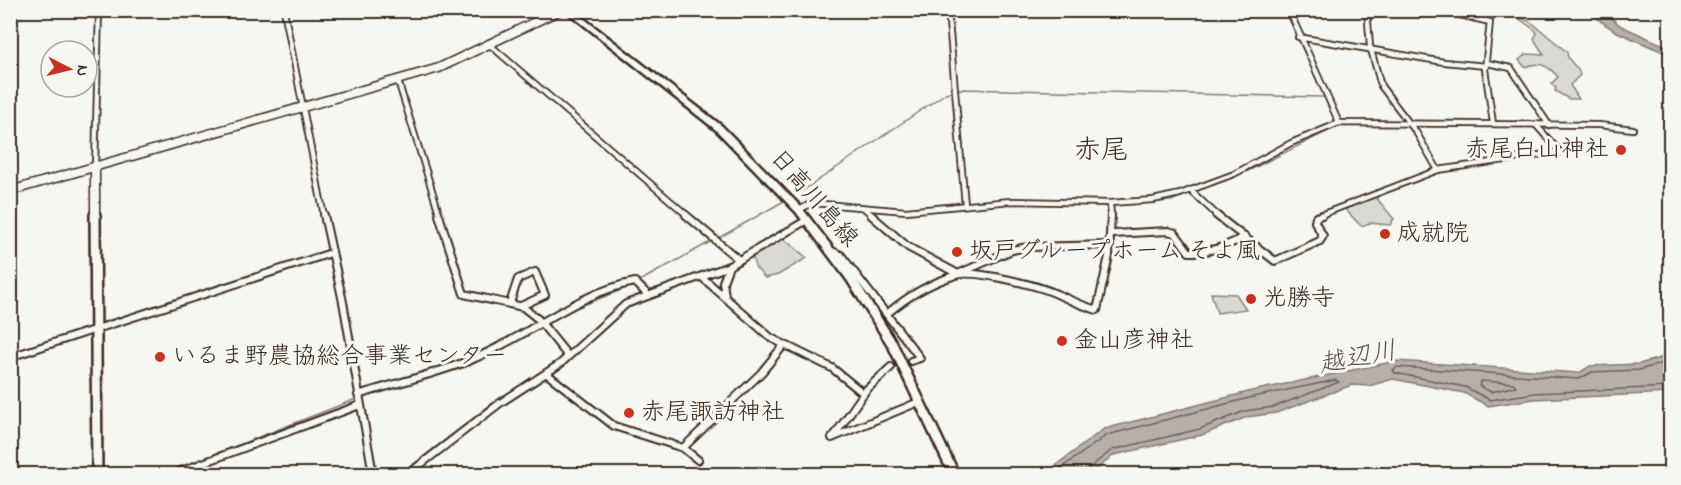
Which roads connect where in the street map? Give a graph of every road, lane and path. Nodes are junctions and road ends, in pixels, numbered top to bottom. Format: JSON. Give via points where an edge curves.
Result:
{"nodes":[{"id":1,"x":99,"y":10,"type":"edge"},
{"id":2,"x":285,"y":10,"type":"edge"},
{"id":3,"x":560,"y":10,"type":"edge"},
{"id":4,"x":568,"y":10,"type":"edge"},
{"id":5,"x":948,"y":10,"type":"edge"},
{"id":6,"x":1289,"y":10,"type":"edge"},
{"id":7,"x":1367,"y":10,"type":"edge"},
{"id":8,"x":1438,"y":10,"type":"edge"},
{"id":9,"x":1298,"y":37,"type":"junction"},
{"id":10,"x":490,"y":45,"type":"junction"},
{"id":11,"x":1371,"y":49,"type":"junction"},
{"id":12,"x":1486,"y":65,"type":"junction"},
{"id":13,"x":398,"y":81,"type":"junction"},
{"id":14,"x":304,"y":106,"type":"junction"},
{"id":15,"x":1339,"y":123,"type":"junction"},
{"id":16,"x":1409,"y":123,"type":"junction"},
{"id":17,"x":1493,"y":123,"type":"junction"},
{"id":18,"x":1536,"y":125,"type":"junction"},
{"id":19,"x":1549,"y":125,"type":"junction"},
{"id":20,"x":1633,"y":129,"type":"dead end"},
{"id":21,"x":95,"y":164,"type":"junction"},
{"id":22,"x":1438,"y":170,"type":"junction"},
{"id":23,"x":10,"y":191,"type":"edge"},
{"id":24,"x":1191,"y":192,"type":"junction"},
{"id":25,"x":1110,"y":203,"type":"junction"},
{"id":26,"x":965,"y":205,"type":"junction"},
{"id":27,"x":862,"y":207,"type":"junction"},
{"id":28,"x":799,"y":210,"type":"junction"},
{"id":29,"x":807,"y":220,"type":"junction"},
{"id":30,"x":1113,"y":234,"type":"junction"},
{"id":31,"x":1245,"y":237,"type":"junction"},
{"id":32,"x":1110,"y":244,"type":"junction"},
{"id":33,"x":832,"y":251,"type":"junction"},
{"id":34,"x":331,"y":253,"type":"junction"},
{"id":35,"x":739,"y":260,"type":"junction"},
{"id":36,"x":729,"y":266,"type":"junction"},
{"id":37,"x":958,"y":274,"type":"junction"},
{"id":38,"x":703,"y":278,"type":"junction"},
{"id":39,"x":648,"y":295,"type":"junction"},
{"id":40,"x":725,"y":298,"type":"junction"},
{"id":41,"x":510,"y":303,"type":"junction"},
{"id":42,"x":521,"y":306,"type":"junction"},
{"id":43,"x":888,"y":313,"type":"junction"},
{"id":44,"x":539,"y":321,"type":"junction"},
{"id":45,"x":98,"y":328,"type":"junction"},
{"id":46,"x":783,"y":346,"type":"junction"},
{"id":47,"x":568,"y":356,"type":"junction"},
{"id":48,"x":10,"y":357,"type":"edge"},
{"id":49,"x":911,"y":361,"type":"dead end"},
{"id":50,"x":891,"y":367,"type":"dead end"},
{"id":51,"x":547,"y":374,"type":"junction"},
{"id":52,"x":863,"y":393,"type":"junction"},
{"id":53,"x":358,"y":395,"type":"junction"},
{"id":54,"x":360,"y":405,"type":"junction"},
{"id":55,"x":922,"y":405,"type":"junction"},
{"id":56,"x":683,"y":448,"type":"junction"},
{"id":57,"x":698,"y":460,"type":"dead end"},
{"id":58,"x":97,"y":474,"type":"edge"},
{"id":59,"x":174,"y":474,"type":"edge"},
{"id":60,"x":374,"y":474,"type":"edge"},
{"id":61,"x":408,"y":474,"type":"edge"},
{"id":62,"x":954,"y":474,"type":"edge"}],
"edges":[{"from":1,"to":21,"type":"street"},
{"from":2,"to":14,"type":"street"},
{"from":3,"to":10,"type":"street"},
{"from":4,"to":28,"type":"main road","name":"日高川島線","via":[[719,128]]},
{"from":5,"to":26,"type":"street"},
{"from":6,"to":9,"type":"street"},
{"from":7,"to":11,"type":"street"},
{"from":8,"to":12,"type":"street","via":[[1490,22]]},
{"from":9,"to":11,"type":"street"},
{"from":9,"to":15,"type":"street"},
{"from":10,"to":13,"type":"street"},
{"from":10,"to":35,"type":"street"},
{"from":11,"to":12,"type":"street"},
{"from":11,"to":16,"type":"street","via":[[1384,93]]},
{"from":12,"to":17,"type":"street"},
{"from":12,"to":19,"type":"street","via":[[1511,68]]},
{"from":13,"to":14,"type":"street"},
{"from":13,"to":41,"type":"street","via":[[464,294]]},
{"from":14,"to":21,"type":"street"},
{"from":14,"to":34,"type":"street"},
{"from":15,"to":16,"type":"street"},
{"from":15,"to":24,"type":"street"},
{"from":16,"to":17,"type":"street"},
{"from":16,"to":22,"type":"street"},
{"from":17,"to":18,"type":"street"},
{"from":18,"to":19,"type":"street"},
{"from":18,"to":22,"type":"street","via":[[1560,152]]},
{"from":19,"to":20,"type":"street"},
{"from":21,"to":23,"type":"street"},
{"from":21,"to":45,"type":"street"},
{"from":22,"to":31,"type":"street","via":[[1321,213],[1315,219],[1322,238],[1275,261]]},
{"from":24,"to":25,"type":"street"},
{"from":24,"to":31,"type":"street"},
{"from":25,"to":26,"type":"street","via":[[1011,201]]},
{"from":25,"to":30,"type":"street"},
{"from":26,"to":27,"type":"street","via":[[906,211]]},
{"from":27,"to":28,"type":"street","via":[[812,203]]},
{"from":27,"to":37,"type":"street","via":[[908,247]]},
{"from":28,"to":29,"type":"main road","name":"日高川島線"},
{"from":29,"to":33,"type":"main road","name":"日高川島線"},
{"from":29,"to":35,"type":"street"},
{"from":30,"to":31,"type":"street","via":[[1168,231],[1175,233],[1189,252],[1202,253],[1217,251]]},
{"from":30,"to":32,"type":"street"},
{"from":32,"to":37,"type":"street","via":[[1020,249]]},
{"from":32,"to":37,"type":"street","via":[[1105,286],[1097,310],[997,277]]},
{"from":33,"to":43,"type":"street","via":[[842,255]]},
{"from":33,"to":55,"type":"main road","name":"日高川島線","via":[[893,345]]},
{"from":34,"to":45,"type":"street"},
{"from":34,"to":53,"type":"street"},
{"from":35,"to":36,"type":"street"},
{"from":36,"to":38,"type":"street"},
{"from":36,"to":40,"type":"street","via":[[723,282]]},
{"from":37,"to":43,"type":"street","via":[[910,295]]},
{"from":38,"to":39,"type":"street"},
{"from":38,"to":40,"type":"street"},
{"from":39,"to":44,"type":"street","via":[[642,286],[629,282]]},
{"from":39,"to":47,"type":"street","via":[[626,304]]},
{"from":40,"to":46,"type":"street"},
{"from":41,"to":42,"type":"street"},
{"from":41,"to":42,"type":"street","via":[[518,279],[535,272],[544,295]]},
{"from":42,"to":44,"type":"street"},
{"from":43,"to":49,"type":"street","via":[[920,358]]},
{"from":44,"to":47,"type":"street"},
{"from":44,"to":53,"type":"street","via":[[474,359]]},
{"from":45,"to":48,"type":"street"},
{"from":45,"to":58,"type":"street"},
{"from":46,"to":52,"type":"street","via":[[832,368]]},
{"from":46,"to":56,"type":"street","via":[[761,373]]},
{"from":47,"to":51,"type":"street"},
{"from":50,"to":52,"type":"street"},
{"from":51,"to":56,"type":"street","via":[[614,426]]},
{"from":51,"to":61,"type":"street","via":[[500,403]]},
{"from":52,"to":55,"type":"street","via":[[832,438]]},
{"from":53,"to":54,"type":"street"},
{"from":54,"to":59,"type":"street"},
{"from":54,"to":60,"type":"street"},
{"from":55,"to":62,"type":"main road","name":"日高川島線"},
{"from":56,"to":57,"type":"street"}]}
